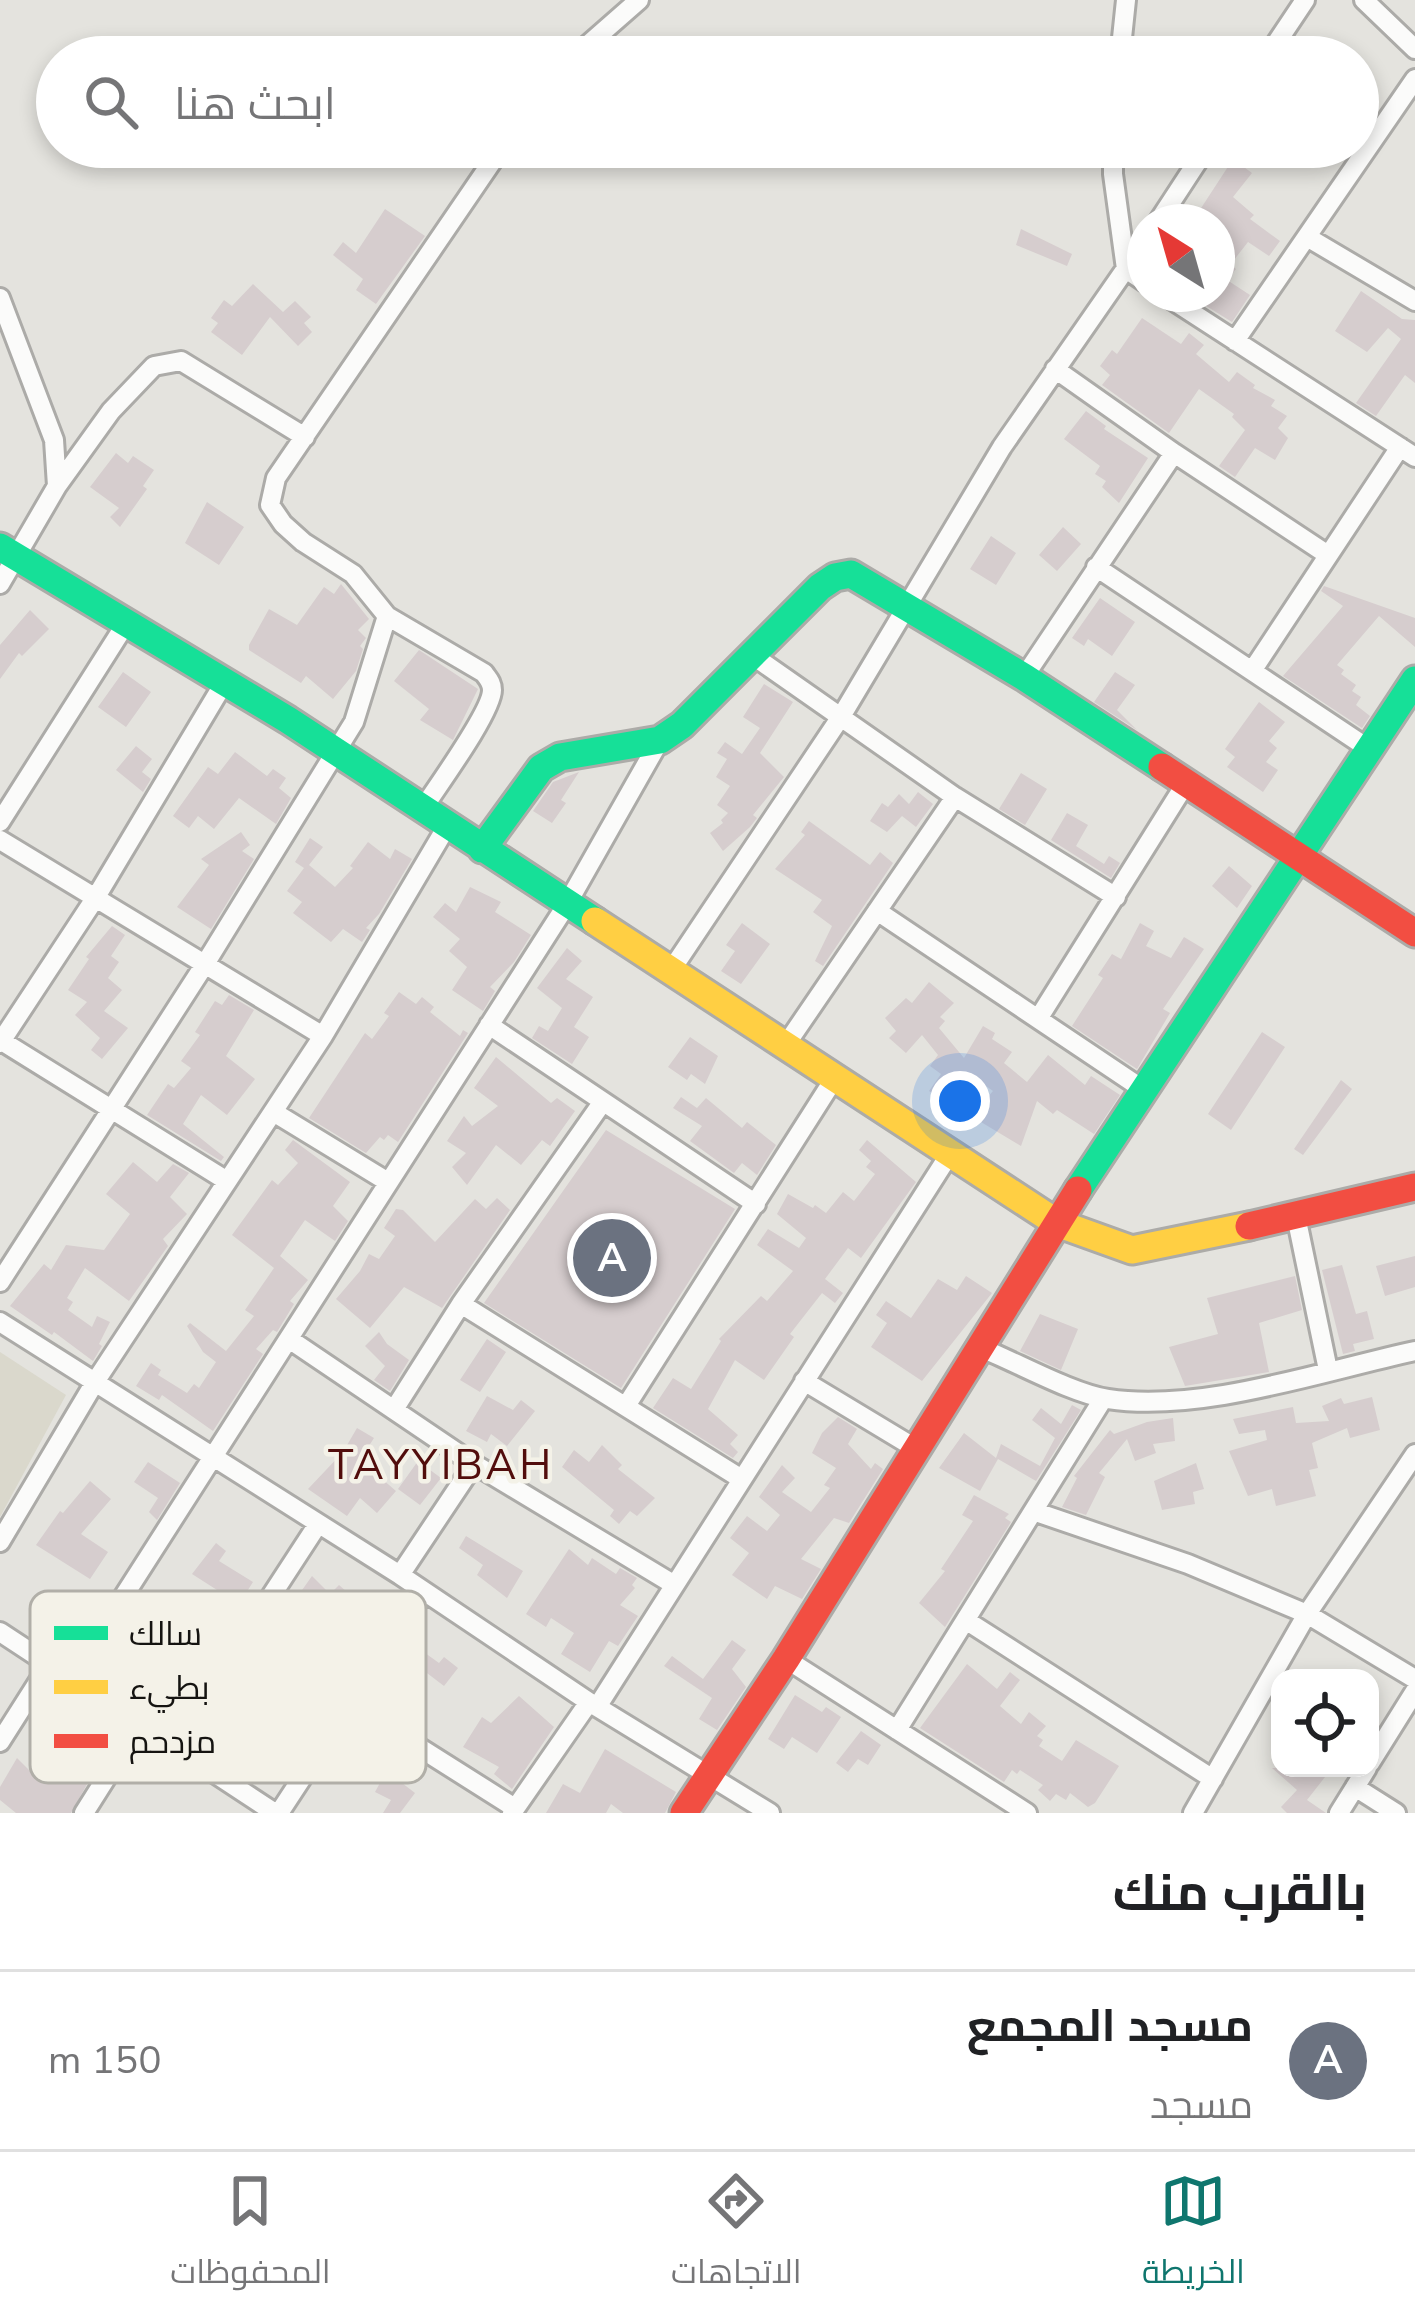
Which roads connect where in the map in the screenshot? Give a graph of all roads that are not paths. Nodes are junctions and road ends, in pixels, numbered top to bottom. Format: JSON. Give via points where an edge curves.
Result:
{"nodes":[{"id":1,"x":638,"y":0,"type":"edge"},
{"id":2,"x":1126,"y":0,"type":"edge"},
{"id":3,"x":1305,"y":0,"type":"edge"},
{"id":4,"x":1364,"y":0,"type":"edge"},
{"id":5,"x":598,"y":36,"type":"edge"},
{"id":6,"x":1122,"y":36,"type":"edge"},
{"id":7,"x":1281,"y":36,"type":"edge"},
{"id":8,"x":1415,"y":49,"type":"edge"},
{"id":9,"x":1415,"y":79,"type":"edge"},
{"id":10,"x":1379,"y":132,"type":"edge"},
{"id":11,"x":488,"y":168,"type":"edge"},
{"id":12,"x":1113,"y":168,"type":"edge"},
{"id":13,"x":1193,"y":168,"type":"edge"},
{"id":14,"x":1354,"y":168,"type":"edge"},
{"id":15,"x":1169,"y":204,"type":"edge"},
{"id":16,"x":1307,"y":237,"type":"junction"},
{"id":17,"x":1126,"y":269,"type":"joint"},
{"id":18,"x":0,"y":298,"type":"edge"},
{"id":19,"x":1415,"y":301,"type":"edge"},
{"id":20,"x":1190,"y":312,"type":"edge"},
{"id":21,"x":1234,"y":341,"type":"junction"},
{"id":22,"x":1055,"y":369,"type":"junction"},
{"id":23,"x":305,"y":437,"type":"junction"},
{"id":24,"x":1407,"y":452,"type":"edge"},
{"id":25,"x":1174,"y":453,"type":"junction"},
{"id":26,"x":57,"y":486,"type":"junction"},
{"id":27,"x":8,"y":552,"type":"edge"},
{"id":28,"x":1328,"y":555,"type":"junction"},
{"id":29,"x":1096,"y":567,"type":"junction"},
{"id":30,"x":0,"y":584,"type":"edge"},
{"id":31,"x":909,"y":607,"type":"junction"},
{"id":32,"x":387,"y":616,"type":"junction"},
{"id":33,"x":125,"y":625,"type":"junction"},
{"id":34,"x":752,"y":655,"type":"junction"},
{"id":35,"x":1252,"y":671,"type":"junction"},
{"id":36,"x":1024,"y":677,"type":"junction"},
{"id":37,"x":1415,"y":680,"type":"edge"},
{"id":38,"x":224,"y":683,"type":"junction"},
{"id":39,"x":842,"y":716,"type":"junction"},
{"id":40,"x":660,"y":740,"type":"junction"},
{"id":41,"x":1370,"y":749,"type":"junction"},
{"id":42,"x":335,"y":752,"type":"junction"},
{"id":43,"x":1186,"y":783,"type":"junction"},
{"id":44,"x":955,"y":797,"type":"junction"},
{"id":45,"x":422,"y":810,"type":"junction"},
{"id":46,"x":0,"y":822,"type":"edge"},
{"id":47,"x":447,"y":826,"type":"junction"},
{"id":48,"x":0,"y":840,"type":"edge"},
{"id":49,"x":482,"y":849,"type":"junction"},
{"id":50,"x":1300,"y":859,"type":"junction"},
{"id":51,"x":96,"y":897,"type":"junction"},
{"id":52,"x":1116,"y":897,"type":"junction"},
{"id":53,"x":567,"y":904,"type":"junction"},
{"id":54,"x":877,"y":911,"type":"junction"},
{"id":55,"x":1415,"y":933,"type":"edge"},
{"id":56,"x":205,"y":964,"type":"junction"},
{"id":57,"x":670,"y":972,"type":"junction"},
{"id":58,"x":1038,"y":1019,"type":"junction"},
{"id":59,"x":489,"y":1025,"type":"junction"},
{"id":60,"x":323,"y":1036,"type":"junction"},
{"id":61,"x":0,"y":1041,"type":"edge"},
{"id":62,"x":784,"y":1046,"type":"junction"},
{"id":63,"x":834,"y":1079,"type":"junction"},
{"id":64,"x":1144,"y":1090,"type":"junction"},
{"id":65,"x":602,"y":1103,"type":"junction"},
{"id":66,"x":111,"y":1111,"type":"junction"},
{"id":67,"x":275,"y":1113,"type":"junction"},
{"id":68,"x":949,"y":1155,"type":"junction"},
{"id":69,"x":227,"y":1181,"type":"junction"},
{"id":70,"x":388,"y":1182,"type":"junction"},
{"id":71,"x":1415,"y":1187,"type":"edge"},
{"id":72,"x":756,"y":1204,"type":"junction"},
{"id":73,"x":1295,"y":1216,"type":"junction"},
{"id":74,"x":1057,"y":1222,"type":"junction"},
{"id":75,"x":0,"y":1282,"type":"edge"},
{"id":76,"x":461,"y":1304,"type":"junction"},
{"id":77,"x":0,"y":1322,"type":"edge"},
{"id":78,"x":289,"y":1339,"type":"junction"},
{"id":79,"x":981,"y":1348,"type":"junction"},
{"id":80,"x":1415,"y":1351,"type":"edge"},
{"id":81,"x":1328,"y":1370,"type":"junction"},
{"id":82,"x":804,"y":1381,"type":"junction"},
{"id":83,"x":95,"y":1382,"type":"junction"},
{"id":84,"x":1103,"y":1399,"type":"junction"},
{"id":85,"x":626,"y":1406,"type":"junction"},
{"id":86,"x":395,"y":1408,"type":"junction"},
{"id":87,"x":915,"y":1448,"type":"junction"},
{"id":88,"x":1415,"y":1454,"type":"edge"},
{"id":89,"x":213,"y":1457,"type":"junction"},
{"id":90,"x":474,"y":1464,"type":"junction"},
{"id":91,"x":740,"y":1478,"type":"junction"},
{"id":92,"x":1036,"y":1512,"type":"junction"},
{"id":93,"x":318,"y":1524,"type":"junction"},
{"id":94,"x":0,"y":1542,"type":"edge"},
{"id":95,"x":400,"y":1575,"type":"junction"},
{"id":96,"x":673,"y":1584,"type":"junction"},
{"id":97,"x":127,"y":1591,"type":"edge"},
{"id":98,"x":274,"y":1591,"type":"edge"},
{"id":99,"x":423,"y":1591,"type":"edge"},
{"id":100,"x":426,"y":1593,"type":"edge"},
{"id":101,"x":1307,"y":1614,"type":"junction"},
{"id":102,"x":967,"y":1621,"type":"junction"},
{"id":103,"x":0,"y":1632,"type":"edge"},
{"id":104,"x":30,"y":1652,"type":"edge"},
{"id":105,"x":786,"y":1658,"type":"junction"},
{"id":106,"x":1415,"y":1679,"type":"edge"},
{"id":107,"x":1415,"y":1691,"type":"edge"},
{"id":108,"x":30,"y":1695,"type":"edge"},
{"id":109,"x":593,"y":1704,"type":"junction"},
{"id":110,"x":897,"y":1730,"type":"junction"},
{"id":111,"x":0,"y":1742,"type":"edge"},
{"id":112,"x":1379,"y":1748,"type":"edge"},
{"id":113,"x":426,"y":1753,"type":"edge"},
{"id":114,"x":708,"y":1774,"type":"junction"},
{"id":115,"x":1361,"y":1777,"type":"edge"},
{"id":116,"x":1213,"y":1779,"type":"junction"},
{"id":117,"x":103,"y":1783,"type":"edge"},
{"id":118,"x":227,"y":1783,"type":"edge"},
{"id":119,"x":297,"y":1783,"type":"edge"},
{"id":120,"x":1355,"y":1787,"type":"junction"},
{"id":121,"x":243,"y":1793,"type":"junction"},
{"id":122,"x":514,"y":1811,"type":"edge"},
{"id":123,"x":84,"y":1813,"type":"edge"},
{"id":124,"x":230,"y":1813,"type":"edge"},
{"id":125,"x":277,"y":1813,"type":"edge"},
{"id":126,"x":684,"y":1813,"type":"edge"},
{"id":127,"x":770,"y":1813,"type":"edge"},
{"id":128,"x":1027,"y":1813,"type":"edge"},
{"id":129,"x":1193,"y":1813,"type":"edge"},
{"id":130,"x":1339,"y":1813,"type":"edge"},
{"id":131,"x":1396,"y":1813,"type":"edge"}],
"edges":[{"from":1,"to":5,"type":"street"},
{"from":2,"to":6,"type":"street"},
{"from":3,"to":7,"type":"street"},
{"from":4,"to":8,"type":"street"},
{"from":9,"to":10,"type":"street"},
{"from":11,"to":23,"type":"street"},
{"from":12,"to":17,"type":"street"},
{"from":13,"to":15,"type":"street"},
{"from":14,"to":16,"type":"street"},
{"from":16,"to":19,"type":"street"},
{"from":16,"to":21,"type":"street"},
{"from":17,"to":22,"type":"street"},
{"from":18,"to":26,"type":"street","via":[[54,440]]},
{"from":20,"to":21,"type":"street"},
{"from":21,"to":24,"type":"street"},
{"from":22,"to":25,"type":"street"},
{"from":22,"to":31,"type":"street","via":[[976,486]]},
{"from":23,"to":26,"type":"street","via":[[181,361],[166,361],[112,411]]},
{"from":23,"to":32,"type":"street","via":[[276,478],[270,505],[303,542],[353,574]]},
{"from":24,"to":28,"type":"street"},
{"from":25,"to":28,"type":"street"},
{"from":25,"to":29,"type":"street"},
{"from":26,"to":27,"type":"street"},
{"from":27,"to":30,"type":"street"},
{"from":27,"to":33,"type":"street"},
{"from":28,"to":35,"type":"street"},
{"from":29,"to":35,"type":"street"},
{"from":29,"to":36,"type":"street"},
{"from":31,"to":34,"type":"street","via":[[851,574],[835,577]]},
{"from":31,"to":36,"type":"street"},
{"from":31,"to":39,"type":"street"},
{"from":32,"to":42,"type":"street","via":[[354,722]]},
{"from":32,"to":45,"type":"street","via":[[491,684],[478,723]]},
{"from":33,"to":38,"type":"street"},
{"from":33,"to":46,"type":"street"},
{"from":34,"to":39,"type":"street"},
{"from":34,"to":40,"type":"street"},
{"from":35,"to":41,"type":"street"},
{"from":36,"to":43,"type":"street"},
{"from":37,"to":41,"type":"street"},
{"from":38,"to":42,"type":"street"},
{"from":38,"to":51,"type":"street"},
{"from":39,"to":44,"type":"street"},
{"from":39,"to":57,"type":"street"},
{"from":40,"to":49,"type":"street","via":[[560,757],[541,768]]},
{"from":40,"to":53,"type":"street"},
{"from":41,"to":50,"type":"street"},
{"from":42,"to":45,"type":"street"},
{"from":42,"to":56,"type":"street"},
{"from":43,"to":50,"type":"street"},
{"from":43,"to":52,"type":"street"},
{"from":44,"to":52,"type":"street"},
{"from":44,"to":54,"type":"street"},
{"from":45,"to":47,"type":"street"},
{"from":47,"to":49,"type":"street"},
{"from":47,"to":60,"type":"street"},
{"from":48,"to":51,"type":"street"},
{"from":49,"to":53,"type":"street"},
{"from":50,"to":55,"type":"street"},
{"from":50,"to":64,"type":"street"},
{"from":51,"to":56,"type":"street"},
{"from":51,"to":61,"type":"street"},
{"from":52,"to":58,"type":"street"},
{"from":53,"to":57,"type":"street"},
{"from":53,"to":59,"type":"street"},
{"from":54,"to":58,"type":"street"},
{"from":54,"to":62,"type":"street"},
{"from":56,"to":60,"type":"street"},
{"from":56,"to":66,"type":"street"},
{"from":57,"to":62,"type":"street"},
{"from":58,"to":64,"type":"street"},
{"from":59,"to":65,"type":"street"},
{"from":59,"to":70,"type":"street"},
{"from":60,"to":67,"type":"street"},
{"from":61,"to":66,"type":"street"},
{"from":62,"to":63,"type":"street"},
{"from":63,"to":68,"type":"street"},
{"from":63,"to":72,"type":"street"},
{"from":64,"to":74,"type":"street"},
{"from":65,"to":72,"type":"street"},
{"from":65,"to":76,"type":"street"},
{"from":66,"to":69,"type":"street"},
{"from":66,"to":75,"type":"street"},
{"from":67,"to":69,"type":"street"},
{"from":67,"to":70,"type":"street"},
{"from":68,"to":74,"type":"street"},
{"from":68,"to":82,"type":"street"},
{"from":69,"to":83,"type":"street"},
{"from":70,"to":78,"type":"street"},
{"from":71,"to":73,"type":"street"},
{"from":72,"to":85,"type":"street"},
{"from":73,"to":74,"type":"street","via":[[1132,1250]]},
{"from":73,"to":81,"type":"street"},
{"from":74,"to":79,"type":"street"},
{"from":76,"to":85,"type":"street"},
{"from":76,"to":86,"type":"street"},
{"from":77,"to":83,"type":"street"},
{"from":78,"to":86,"type":"street"},
{"from":78,"to":89,"type":"street"},
{"from":79,"to":84,"type":"street"},
{"from":79,"to":87,"type":"street"},
{"from":80,"to":81,"type":"street"},
{"from":81,"to":84,"type":"street","via":[[1212,1397]]},
{"from":82,"to":87,"type":"street"},
{"from":82,"to":91,"type":"street"},
{"from":83,"to":89,"type":"street"},
{"from":83,"to":94,"type":"street"},
{"from":84,"to":92,"type":"street"},
{"from":85,"to":91,"type":"street"},
{"from":86,"to":90,"type":"street"},
{"from":87,"to":105,"type":"street"},
{"from":88,"to":101,"type":"street"},
{"from":89,"to":93,"type":"street"},
{"from":89,"to":97,"type":"street"},
{"from":90,"to":95,"type":"street"},
{"from":90,"to":96,"type":"street"},
{"from":91,"to":96,"type":"street"},
{"from":92,"to":101,"type":"street"},
{"from":92,"to":102,"type":"street"},
{"from":93,"to":95,"type":"street"},
{"from":93,"to":98,"type":"street"},
{"from":95,"to":99,"type":"street"},
{"from":96,"to":109,"type":"street"},
{"from":100,"to":109,"type":"street"},
{"from":101,"to":106,"type":"street"},
{"from":101,"to":116,"type":"street"},
{"from":102,"to":110,"type":"street"},
{"from":102,"to":116,"type":"street"},
{"from":103,"to":104,"type":"street"},
{"from":105,"to":110,"type":"street"},
{"from":105,"to":114,"type":"street"},
{"from":107,"to":112,"type":"street"},
{"from":108,"to":111,"type":"street"},
{"from":109,"to":114,"type":"street"},
{"from":109,"to":122,"type":"street"},
{"from":110,"to":128,"type":"street"},
{"from":113,"to":122,"type":"street"},
{"from":114,"to":126,"type":"street"},
{"from":114,"to":127,"type":"street"},
{"from":115,"to":120,"type":"street"},
{"from":116,"to":129,"type":"street"},
{"from":117,"to":123,"type":"street"},
{"from":118,"to":121,"type":"street"},
{"from":119,"to":125,"type":"street"},
{"from":120,"to":130,"type":"street"},
{"from":120,"to":131,"type":"street"},
{"from":121,"to":124,"type":"street"},
{"from":121,"to":125,"type":"street"}]}
